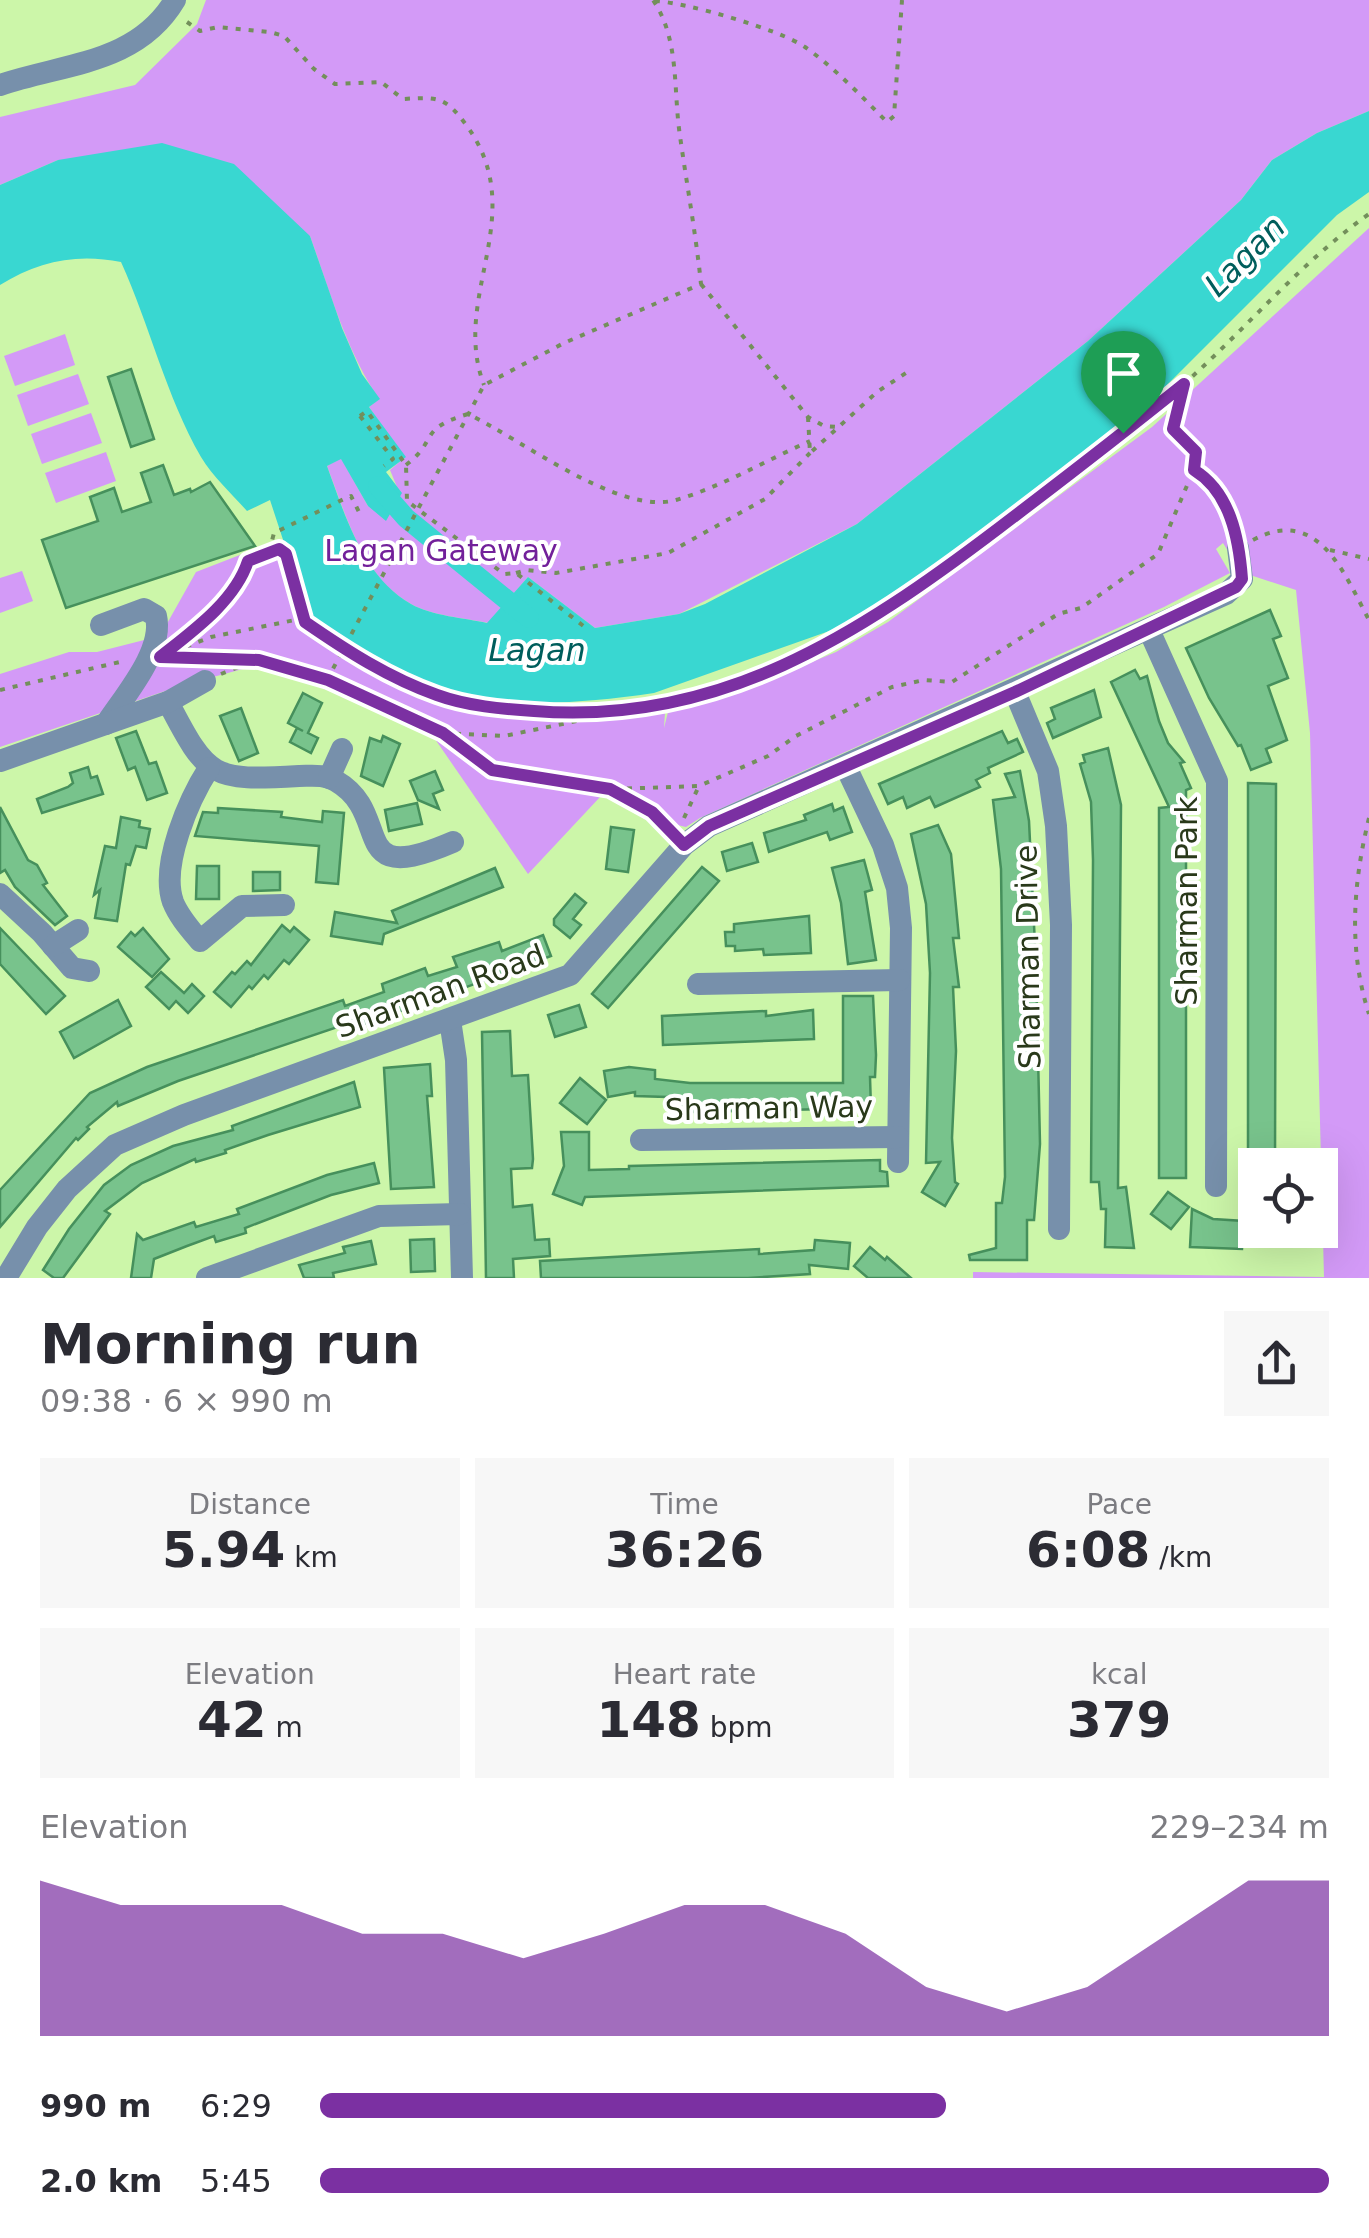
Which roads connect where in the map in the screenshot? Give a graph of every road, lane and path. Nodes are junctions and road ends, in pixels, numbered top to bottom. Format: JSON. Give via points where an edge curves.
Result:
{"nodes":[{"id":1,"x":176,"y":0,"type":"edge"},
{"id":2,"x":653,"y":0,"type":"edge"},
{"id":3,"x":902,"y":0,"type":"edge"},
{"id":4,"x":187,"y":22,"type":"dead end"},
{"id":5,"x":0,"y":85,"type":"edge"},
{"id":6,"x":1369,"y":214,"type":"edge"},
{"id":7,"x":700,"y":284,"type":"junction"},
{"id":8,"x":906,"y":372,"type":"dead end"},
{"id":9,"x":1184,"y":384,"type":"junction"},
{"id":10,"x":484,"y":385,"type":"junction"},
{"id":11,"x":468,"y":414,"type":"junction"},
{"id":12,"x":808,"y":417,"type":"junction"},
{"id":13,"x":838,"y":428,"type":"junction"},
{"id":14,"x":810,"y":440,"type":"junction"},
{"id":15,"x":810,"y":453,"type":"junction"},
{"id":16,"x":404,"y":463,"type":"junction"},
{"id":17,"x":384,"y":466,"type":"dead end"},
{"id":18,"x":1194,"y":470,"type":"junction"},
{"id":19,"x":359,"y":512,"type":"dead end"},
{"id":20,"x":1238,"y":548,"type":"junction"},
{"id":21,"x":1326,"y":549,"type":"junction"},
{"id":22,"x":269,"y":552,"type":"junction"},
{"id":23,"x":1369,"y":559,"type":"edge"},
{"id":24,"x":516,"y":573,"type":"junction"},
{"id":25,"x":1369,"y":620,"type":"edge"},
{"id":26,"x":305,"y":622,"type":"junction"},
{"id":27,"x":101,"y":624,"type":"dead end"},
{"id":28,"x":586,"y":628,"type":"dead end"},
{"id":29,"x":1149,"y":630,"type":"junction"},
{"id":30,"x":154,"y":656,"type":"junction"},
{"id":31,"x":259,"y":660,"type":"junction"},
{"id":32,"x":204,"y":680,"type":"joint"},
{"id":33,"x":328,"y":680,"type":"junction"},
{"id":34,"x":0,"y":690,"type":"edge"},
{"id":35,"x":1015,"y":692,"type":"junction"},
{"id":36,"x":168,"y":702,"type":"junction"},
{"id":37,"x":614,"y":713,"type":"junction"},
{"id":38,"x":106,"y":724,"type":"junction"},
{"id":39,"x":443,"y":733,"type":"junction"},
{"id":40,"x":342,"y":748,"type":"dead end"},
{"id":41,"x":0,"y":760,"type":"edge"},
{"id":42,"x":846,"y":767,"type":"junction"},
{"id":43,"x":210,"y":768,"type":"junction"},
{"id":44,"x":329,"y":778,"type":"junction"},
{"id":45,"x":699,"y":786,"type":"junction"},
{"id":46,"x":610,"y":789,"type":"junction"},
{"id":47,"x":1369,"y":818,"type":"edge"},
{"id":48,"x":680,"y":840,"type":"junction"},
{"id":49,"x":453,"y":842,"type":"dead end"},
{"id":50,"x":0,"y":894,"type":"edge"},
{"id":51,"x":284,"y":905,"type":"dead end"},
{"id":52,"x":78,"y":930,"type":"dead end"},
{"id":53,"x":53,"y":946,"type":"junction"},
{"id":54,"x":89,"y":971,"type":"dead end"},
{"id":55,"x":899,"y":980,"type":"junction"},
{"id":56,"x":698,"y":984,"type":"dead end"},
{"id":57,"x":1369,"y":1014,"type":"edge"},
{"id":58,"x":450,"y":1020,"type":"junction"},
{"id":59,"x":898,"y":1137,"type":"junction"},
{"id":60,"x":640,"y":1140,"type":"dead end"},
{"id":61,"x":898,"y":1162,"type":"dead end"},
{"id":62,"x":1216,"y":1186,"type":"dead end"},
{"id":63,"x":460,"y":1214,"type":"junction"},
{"id":64,"x":1058,"y":1229,"type":"dead end"},
{"id":65,"x":6,"y":1278,"type":"edge"},
{"id":66,"x":207,"y":1278,"type":"edge"},
{"id":67,"x":462,"y":1278,"type":"edge"}],
"edges":[{"from":1,"to":5,"type":"street","via":[[162,23],[118,53]]},
{"from":2,"to":3,"type":"path","via":[[678,2],[801,44],[887,122],[894,116]]},
{"from":2,"to":7,"type":"path","via":[[672,42]]},
{"from":4,"to":10,"type":"path","via":[[200,31],[218,27],[284,36],[335,84],[381,82],[403,99],[450,103],[490,169],[492,245],[476,319]]},
{"from":6,"to":9,"type":"path"},
{"from":7,"to":10,"type":"path"},
{"from":7,"to":12,"type":"path"},
{"from":8,"to":13,"type":"path"},
{"from":9,"to":18,"type":"path","via":[[1173,429],[1196,452]]},
{"from":9,"to":37,"type":"path","via":[[963,555],[835,642],[727,688]]},
{"from":10,"to":11,"type":"path"},
{"from":11,"to":14,"type":"path","via":[[608,492],[642,503],[674,500]]},
{"from":11,"to":16,"type":"path","via":[[440,422],[421,454]]},
{"from":11,"to":33,"type":"path"},
{"from":12,"to":13,"type":"path"},
{"from":12,"to":14,"type":"path"},
{"from":13,"to":15,"type":"path"},
{"from":14,"to":15,"type":"path"},
{"from":15,"to":24,"type":"path","via":[[765,499],[668,553],[556,573]]},
{"from":16,"to":17,"type":"path","via":[[367,411],[360,416],[393,459]]},
{"from":16,"to":24,"type":"path","via":[[407,502],[504,574]]},
{"from":18,"to":20,"type":"path","via":[[1223,494]]},
{"from":18,"to":45,"type":"path","via":[[1158,554],[1082,608],[1058,614],[952,682],[892,687]]},
{"from":19,"to":22,"type":"path","via":[[351,496],[344,498],[277,531]]},
{"from":20,"to":21,"type":"path","via":[[1291,529]]},
{"from":20,"to":29,"type":"street","name":"Sharman Road","via":[[1242,579],[1236,587]]},
{"from":21,"to":23,"type":"path"},
{"from":21,"to":25,"type":"path"},
{"from":22,"to":26,"type":"path","via":[[286,554]]},
{"from":22,"to":30,"type":"path","via":[[248,561],[242,578],[194,631]]},
{"from":24,"to":28,"type":"path"},
{"from":26,"to":30,"type":"path","via":[[279,621]]},
{"from":26,"to":37,"type":"path","via":[[364,662],[441,697],[496,708]]},
{"from":27,"to":30,"type":"street","via":[[150,610],[159,626]]},
{"from":29,"to":35,"type":"street","name":"Sharman Road"},
{"from":29,"to":62,"type":"street","name":"Sharman Park","via":[[1217,780]]},
{"from":30,"to":31,"type":"path"},
{"from":30,"to":34,"type":"path"},
{"from":30,"to":38,"type":"street"},
{"from":31,"to":32,"type":"path"},
{"from":31,"to":33,"type":"path"},
{"from":32,"to":36,"type":"street"},
{"from":33,"to":39,"type":"path"},
{"from":35,"to":42,"type":"street","name":"Sharman Road"},
{"from":35,"to":64,"type":"street","name":"Sharman Drive","via":[[1048,772],[1056,826]]},
{"from":36,"to":38,"type":"street"},
{"from":36,"to":43,"type":"street"},
{"from":37,"to":39,"type":"path","via":[[504,736]]},
{"from":38,"to":41,"type":"street"},
{"from":39,"to":46,"type":"path","via":[[492,770]]},
{"from":40,"to":44,"type":"street"},
{"from":42,"to":48,"type":"street","name":"Sharman Road"},
{"from":42,"to":55,"type":"street","via":[[897,888]]},
{"from":43,"to":44,"type":"street","via":[[241,779]]},
{"from":43,"to":51,"type":"street","via":[[188,807],[173,860],[171,898],[178,914],[200,941],[242,906]]},
{"from":44,"to":49,"type":"street","via":[[354,798],[373,841],[388,855],[409,859]]},
{"from":45,"to":46,"type":"path"},
{"from":45,"to":48,"type":"path"},
{"from":46,"to":48,"type":"path","via":[[652,812]]},
{"from":47,"to":57,"type":"path","via":[[1354,916]]},
{"from":48,"to":58,"type":"street","name":"Sharman Road","via":[[570,975]]},
{"from":50,"to":53,"type":"street"},
{"from":52,"to":53,"type":"street"},
{"from":53,"to":54,"type":"street","via":[[72,968]]},
{"from":55,"to":56,"type":"street"},
{"from":55,"to":59,"type":"street"},
{"from":58,"to":63,"type":"street"},
{"from":58,"to":65,"type":"street","name":"Sharman Road","via":[[115,1145],[67,1189]]},
{"from":59,"to":60,"type":"street","name":"Sharman Way"},
{"from":59,"to":61,"type":"street"},
{"from":63,"to":66,"type":"street","via":[[379,1216]]},
{"from":63,"to":67,"type":"street"}]}
